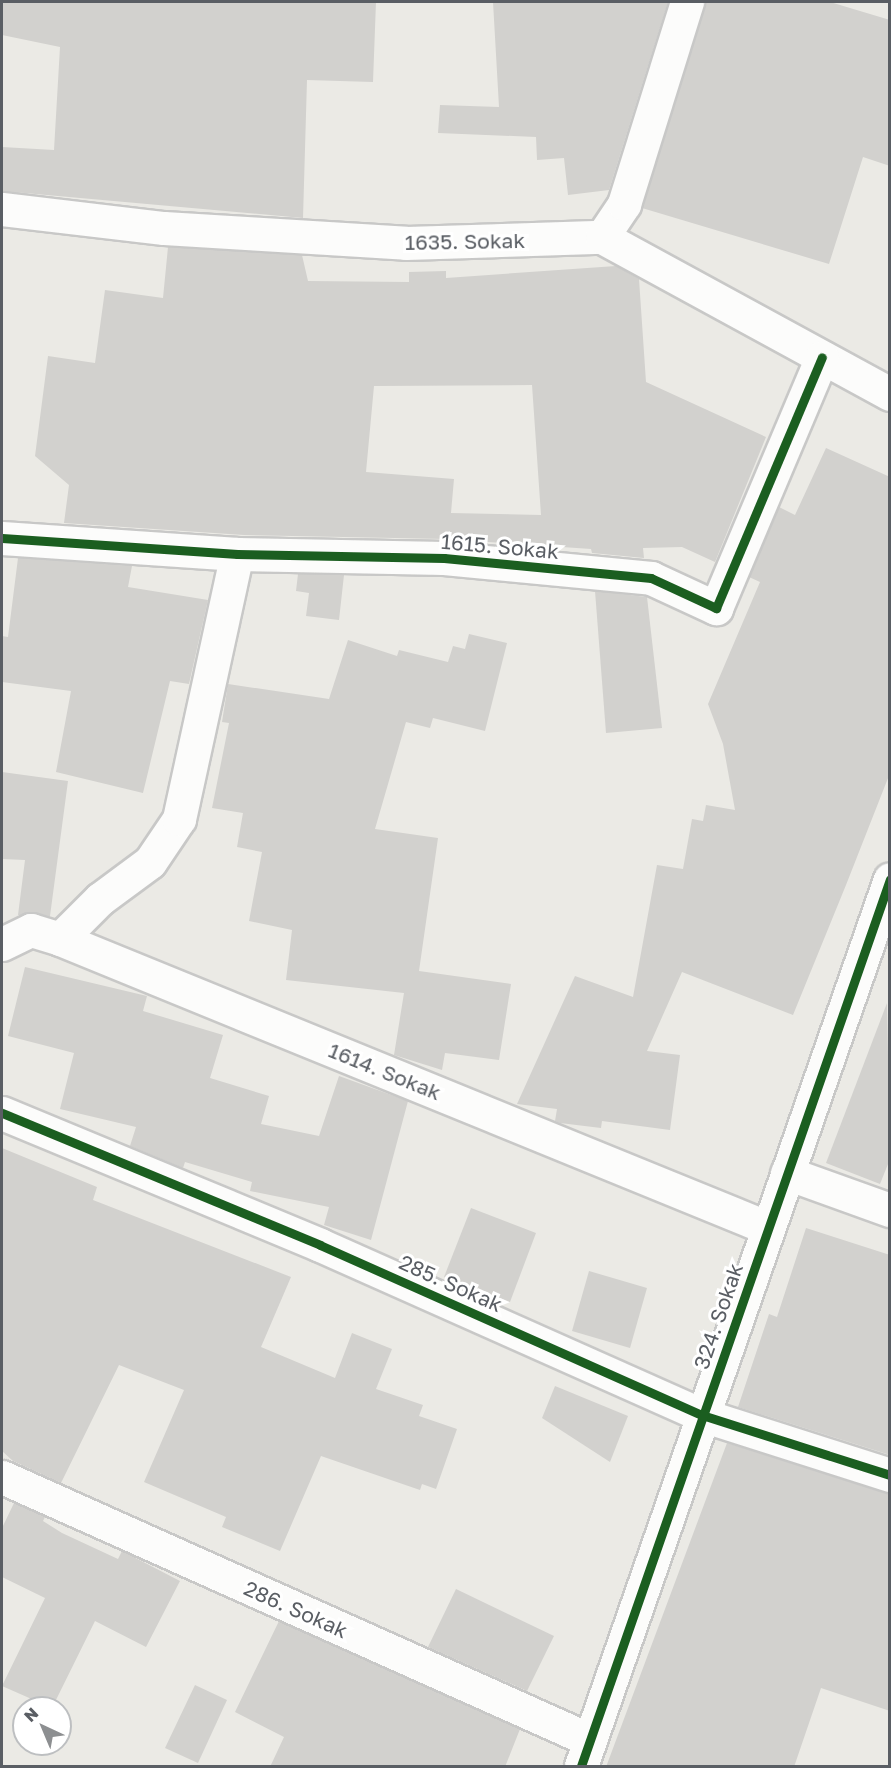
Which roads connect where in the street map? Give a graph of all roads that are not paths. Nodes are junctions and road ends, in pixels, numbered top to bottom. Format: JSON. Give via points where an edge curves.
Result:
{"nodes":[{"id":1,"x":687,"y":2,"type":"edge"},
{"id":2,"x":2,"y":209,"type":"edge"},
{"id":3,"x":602,"y":237,"type":"junction"},
{"id":4,"x":822,"y":357,"type":"junction"},
{"id":5,"x":890,"y":394,"type":"edge"},
{"id":6,"x":2,"y":538,"type":"edge"},
{"id":7,"x":237,"y":554,"type":"junction"},
{"id":8,"x":890,"y":879,"type":"edge"},
{"id":9,"x":60,"y":939,"type":"junction"},
{"id":10,"x":2,"y":944,"type":"edge"},
{"id":11,"x":878,"y":949,"type":"edge"},
{"id":12,"x":2,"y":1113,"type":"edge"},
{"id":13,"x":787,"y":1173,"type":"junction"},
{"id":14,"x":890,"y":1210,"type":"edge"},
{"id":15,"x":768,"y":1228,"type":"junction"},
{"id":16,"x":702,"y":1415,"type":"junction"},
{"id":17,"x":890,"y":1475,"type":"edge"},
{"id":18,"x":2,"y":1477,"type":"edge"},
{"id":19,"x":586,"y":1753,"type":"edge"}],
"edges":[{"from":1,"to":3,"type":"street","via":[[624,204]]},
{"from":2,"to":3,"type":"street","name":"1635. Sokak","via":[[164,228],[406,243]]},
{"from":3,"to":4,"type":"street"},
{"from":4,"to":5,"type":"street"},
{"from":4,"to":7,"type":"street","name":"1615. Sokak","via":[[716,608],[651,578],[444,558]]},
{"from":6,"to":7,"type":"street","name":"1615. Sokak"},
{"from":7,"to":9,"type":"street","via":[[179,819],[150,862],[100,899]]},
{"from":8,"to":11,"type":"street","name":"324. Sokak"},
{"from":9,"to":10,"type":"street","name":"1614. Sokak","via":[[31,930]]},
{"from":9,"to":15,"type":"street","name":"1614. Sokak"},
{"from":11,"to":13,"type":"street","name":"324. Sokak"},
{"from":12,"to":16,"type":"street","name":"285. Sokak","via":[[320,1245]]},
{"from":13,"to":14,"type":"street"},
{"from":13,"to":15,"type":"street","name":"324. Sokak"},
{"from":15,"to":16,"type":"street","name":"324. Sokak"},
{"from":16,"to":17,"type":"street","name":"285. Sokak"},
{"from":16,"to":19,"type":"street","name":"324. Sokak"},
{"from":18,"to":19,"type":"street","name":"286. Sokak"}]}
